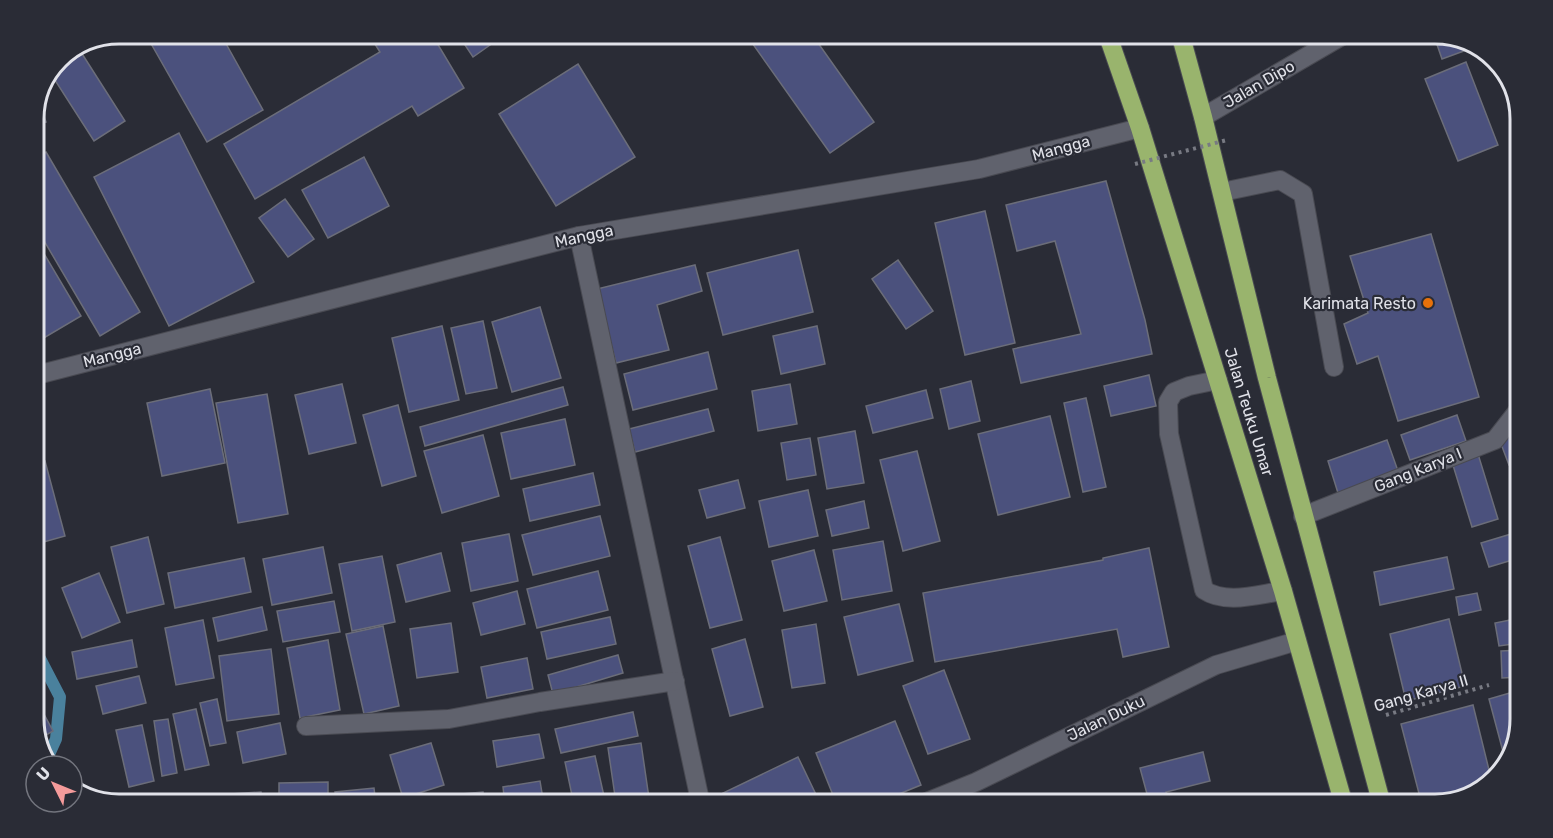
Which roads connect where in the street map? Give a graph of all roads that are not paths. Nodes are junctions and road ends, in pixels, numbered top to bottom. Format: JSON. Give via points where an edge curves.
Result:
{"nodes":[{"id":1,"x":1111,"y":44,"type":"edge"},
{"id":2,"x":1183,"y":44,"type":"edge"},
{"id":3,"x":1328,"y":44,"type":"edge"},
{"id":4,"x":1203,"y":117,"type":"junction"},
{"id":5,"x":1140,"y":128,"type":"junction"},
{"id":6,"x":1222,"y":192,"type":"junction"},
{"id":7,"x":579,"y":236,"type":"junction"},
{"id":8,"x":1334,"y":367,"type":"dead end"},
{"id":9,"x":44,"y":373,"type":"edge"},
{"id":10,"x":1218,"y":380,"type":"junction"},
{"id":11,"x":1510,"y":421,"type":"edge"},
{"id":12,"x":1303,"y":516,"type":"junction"},
{"id":13,"x":1283,"y":591,"type":"junction"},
{"id":14,"x":1297,"y":641,"type":"junction"},
{"id":15,"x":675,"y":681,"type":"junction"},
{"id":16,"x":306,"y":726,"type":"dead end"},
{"id":17,"x":698,"y":794,"type":"edge"},
{"id":18,"x":946,"y":794,"type":"edge"},
{"id":19,"x":1341,"y":794,"type":"edge"},
{"id":20,"x":1379,"y":794,"type":"edge"}],
"edges":[{"from":1,"to":5,"type":"highway","name":"Jalan Teuku Umar"},
{"from":2,"to":4,"type":"highway","name":"Jalan Teuku Umar"},
{"from":3,"to":4,"type":"street","name":"Jalan Dipo"},
{"from":4,"to":6,"type":"highway","name":"Jalan Teuku Umar"},
{"from":5,"to":7,"type":"street","name":"Mangga","via":[[979,169]]},
{"from":5,"to":10,"type":"highway","name":"Jalan Teuku Umar"},
{"from":6,"to":8,"type":"street","via":[[1280,180],[1303,194]]},
{"from":6,"to":12,"type":"highway","name":"Jalan Teuku Umar"},
{"from":7,"to":9,"type":"street","name":"Mangga"},
{"from":7,"to":15,"type":"street"},
{"from":10,"to":13,"type":"highway","name":"Jalan Teuku Umar"},
{"from":10,"to":13,"type":"street","via":[[1174,392],[1168,402],[1169,434],[1204,590],[1237,598]]},
{"from":11,"to":12,"type":"street","name":"Gang Karya I","via":[[1495,440]]},
{"from":12,"to":20,"type":"highway","name":"Jalan Teuku Umar"},
{"from":13,"to":14,"type":"highway","name":"Jalan Teuku Umar"},
{"from":14,"to":18,"type":"street","name":"Jalan Duku","via":[[1216,665]]},
{"from":14,"to":19,"type":"highway","name":"Jalan Teuku Umar"},
{"from":15,"to":16,"type":"street","via":[[449,719]]},
{"from":15,"to":17,"type":"street"}]}
